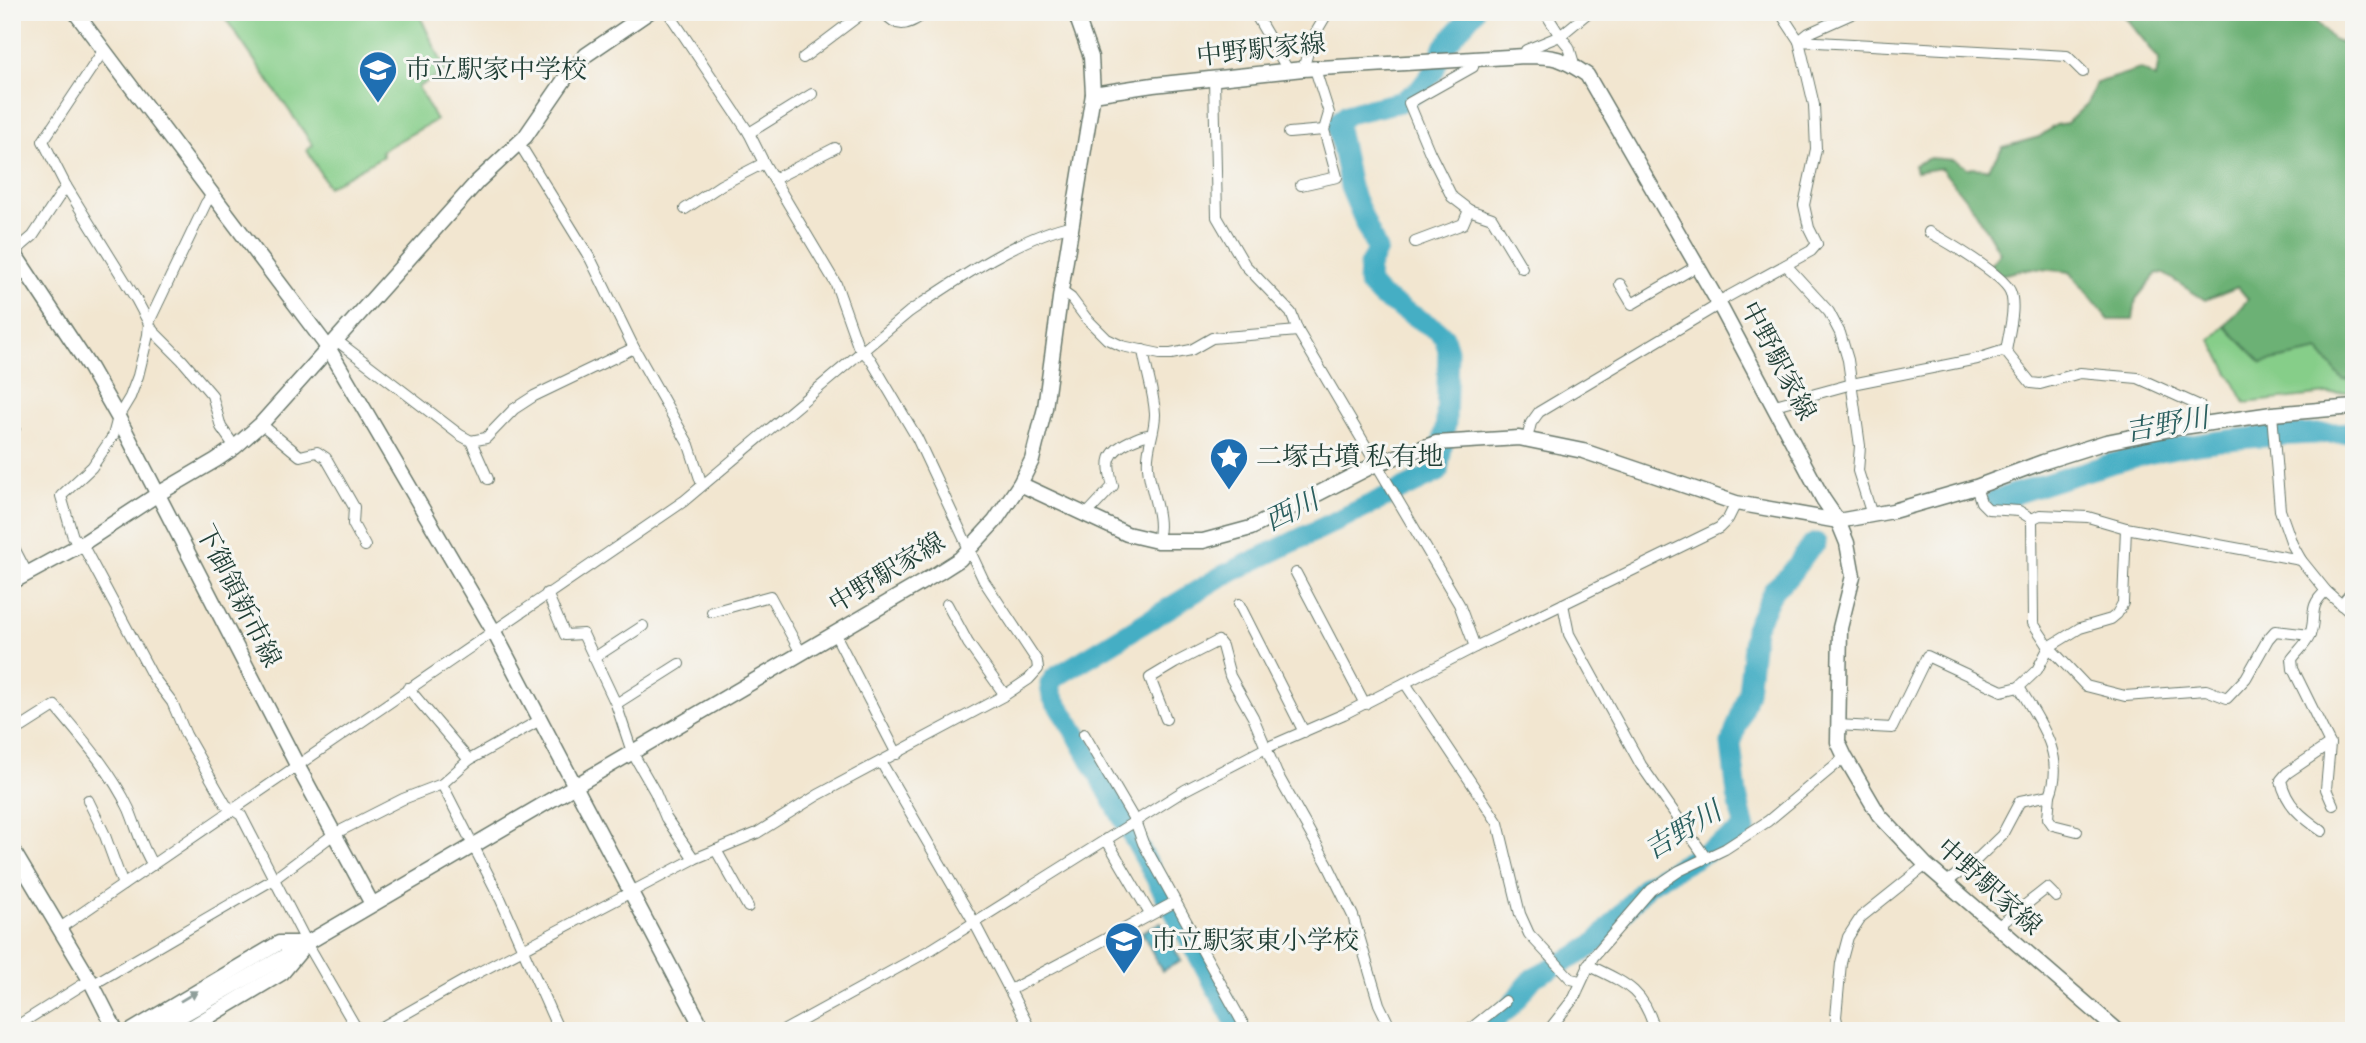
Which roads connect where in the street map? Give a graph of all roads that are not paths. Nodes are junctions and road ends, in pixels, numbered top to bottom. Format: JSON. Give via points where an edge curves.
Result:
{"nodes":[{"id":1,"x":75,"y":12,"type":"edge"},
{"id":2,"x":649,"y":12,"type":"edge"},
{"id":3,"x":668,"y":12,"type":"edge"},
{"id":4,"x":864,"y":12,"type":"edge"},
{"id":5,"x":884,"y":12,"type":"edge"},
{"id":6,"x":929,"y":12,"type":"edge"},
{"id":7,"x":1075,"y":12,"type":"edge"},
{"id":8,"x":1254,"y":12,"type":"edge"},
{"id":9,"x":1328,"y":12,"type":"edge"},
{"id":10,"x":1545,"y":12,"type":"edge"},
{"id":11,"x":1589,"y":12,"type":"edge"},
{"id":12,"x":1780,"y":12,"type":"edge"},
{"id":13,"x":1856,"y":12,"type":"edge"},
{"id":14,"x":1559,"y":36,"type":"junction"},
{"id":15,"x":1799,"y":41,"type":"junction"},
{"id":16,"x":103,"y":51,"type":"junction"},
{"id":17,"x":1525,"y":56,"type":"junction"},
{"id":18,"x":803,"y":58,"type":"dead end"},
{"id":19,"x":1475,"y":58,"type":"junction"},
{"id":20,"x":1575,"y":67,"type":"junction"},
{"id":21,"x":1309,"y":69,"type":"junction"},
{"id":22,"x":1288,"y":70,"type":"junction"},
{"id":23,"x":2083,"y":72,"type":"dead end"},
{"id":24,"x":1214,"y":79,"type":"junction"},
{"id":25,"x":812,"y":94,"type":"dead end"},
{"id":26,"x":1093,"y":94,"type":"junction"},
{"id":27,"x":1324,"y":130,"type":"junction"},
{"id":28,"x":1289,"y":132,"type":"dead end"},
{"id":29,"x":749,"y":133,"type":"junction"},
{"id":30,"x":519,"y":143,"type":"junction"},
{"id":31,"x":835,"y":148,"type":"dead end"},
{"id":32,"x":764,"y":163,"type":"junction"},
{"id":33,"x":774,"y":179,"type":"junction"},
{"id":34,"x":66,"y":186,"type":"junction"},
{"id":35,"x":1301,"y":186,"type":"dead end"},
{"id":36,"x":212,"y":195,"type":"junction"},
{"id":37,"x":685,"y":209,"type":"dead end"},
{"id":38,"x":1469,"y":210,"type":"junction"},
{"id":39,"x":1073,"y":225,"type":"junction"},
{"id":40,"x":1929,"y":232,"type":"dead end"},
{"id":41,"x":1415,"y":242,"type":"dead end"},
{"id":42,"x":16,"y":255,"type":"edge"},
{"id":43,"x":1786,"y":265,"type":"junction"},
{"id":44,"x":1697,"y":266,"type":"junction"},
{"id":45,"x":1522,"y":268,"type":"dead end"},
{"id":46,"x":12,"y":275,"type":"edge"},
{"id":47,"x":1620,"y":284,"type":"dead end"},
{"id":48,"x":1061,"y":291,"type":"junction"},
{"id":49,"x":1718,"y":302,"type":"junction"},
{"id":50,"x":149,"y":322,"type":"junction"},
{"id":51,"x":1298,"y":331,"type":"junction"},
{"id":52,"x":333,"y":344,"type":"junction"},
{"id":53,"x":634,"y":348,"type":"junction"},
{"id":54,"x":862,"y":350,"type":"junction"},
{"id":55,"x":1143,"y":350,"type":"junction"},
{"id":56,"x":2006,"y":352,"type":"junction"},
{"id":57,"x":1852,"y":384,"type":"junction"},
{"id":58,"x":1775,"y":405,"type":"junction"},
{"id":59,"x":2354,"y":407,"type":"edge"},
{"id":60,"x":2272,"y":414,"type":"junction"},
{"id":61,"x":118,"y":417,"type":"junction"},
{"id":62,"x":261,"y":424,"type":"junction"},
{"id":63,"x":2204,"y":424,"type":"junction"},
{"id":64,"x":1152,"y":435,"type":"junction"},
{"id":65,"x":1527,"y":439,"type":"junction"},
{"id":66,"x":471,"y":441,"type":"junction"},
{"id":67,"x":235,"y":447,"type":"junction"},
{"id":68,"x":1376,"y":464,"type":"junction"},
{"id":69,"x":488,"y":479,"type":"dead end"},
{"id":70,"x":1020,"y":484,"type":"junction"},
{"id":71,"x":702,"y":485,"type":"junction"},
{"id":72,"x":1976,"y":487,"type":"junction"},
{"id":73,"x":158,"y":494,"type":"junction"},
{"id":74,"x":1736,"y":503,"type":"junction"},
{"id":75,"x":1872,"y":515,"type":"junction"},
{"id":76,"x":1085,"y":516,"type":"junction"},
{"id":77,"x":2032,"y":519,"type":"junction"},
{"id":78,"x":1838,"y":520,"type":"junction"},
{"id":79,"x":2126,"y":528,"type":"junction"},
{"id":80,"x":1157,"y":541,"type":"junction"},
{"id":81,"x":12,"y":544,"type":"edge"},
{"id":82,"x":82,"y":544,"type":"junction"},
{"id":83,"x":365,"y":546,"type":"dead end"},
{"id":84,"x":970,"y":550,"type":"junction"},
{"id":85,"x":2301,"y":560,"type":"junction"},
{"id":86,"x":27,"y":573,"type":"junction"},
{"id":87,"x":1296,"y":573,"type":"dead end"},
{"id":88,"x":12,"y":582,"type":"edge"},
{"id":89,"x":2354,"y":589,"type":"edge"},
{"id":90,"x":2326,"y":591,"type":"junction"},
{"id":91,"x":547,"y":593,"type":"junction"},
{"id":92,"x":947,"y":604,"type":"dead end"},
{"id":93,"x":1239,"y":604,"type":"dead end"},
{"id":94,"x":1563,"y":604,"type":"junction"},
{"id":95,"x":2341,"y":605,"type":"junction"},
{"id":96,"x":712,"y":612,"type":"dead end"},
{"id":97,"x":2354,"y":616,"type":"edge"},
{"id":98,"x":643,"y":626,"type":"dead end"},
{"id":99,"x":493,"y":630,"type":"junction"},
{"id":100,"x":835,"y":634,"type":"junction"},
{"id":101,"x":2310,"y":635,"type":"junction"},
{"id":102,"x":1475,"y":647,"type":"junction"},
{"id":103,"x":2049,"y":647,"type":"junction"},
{"id":104,"x":801,"y":653,"type":"junction"},
{"id":105,"x":594,"y":658,"type":"junction"},
{"id":106,"x":679,"y":664,"type":"dead end"},
{"id":107,"x":1405,"y":683,"type":"junction"},
{"id":108,"x":2019,"y":687,"type":"junction"},
{"id":109,"x":408,"y":688,"type":"junction"},
{"id":110,"x":1005,"y":695,"type":"junction"},
{"id":111,"x":616,"y":704,"type":"junction"},
{"id":112,"x":1365,"y":704,"type":"junction"},
{"id":113,"x":1166,"y":719,"type":"dead end"},
{"id":114,"x":540,"y":720,"type":"junction"},
{"id":115,"x":1837,"y":726,"type":"junction"},
{"id":116,"x":22,"y":727,"type":"dead end"},
{"id":117,"x":1304,"y":732,"type":"junction"},
{"id":118,"x":1084,"y":734,"type":"dead end"},
{"id":119,"x":2330,"y":744,"type":"junction"},
{"id":120,"x":1266,"y":748,"type":"junction"},
{"id":121,"x":632,"y":752,"type":"junction"},
{"id":122,"x":897,"y":754,"type":"junction"},
{"id":123,"x":1844,"y":757,"type":"junction"},
{"id":124,"x":469,"y":760,"type":"junction"},
{"id":125,"x":881,"y":762,"type":"junction"},
{"id":126,"x":297,"y":765,"type":"junction"},
{"id":127,"x":442,"y":784,"type":"junction"},
{"id":128,"x":574,"y":786,"type":"junction"},
{"id":129,"x":2050,"y":795,"type":"junction"},
{"id":130,"x":88,"y":800,"type":"dead end"},
{"id":131,"x":2333,"y":805,"type":"dead end"},
{"id":132,"x":232,"y":810,"type":"junction"},
{"id":133,"x":1135,"y":821,"type":"junction"},
{"id":134,"x":2077,"y":831,"type":"dead end"},
{"id":135,"x":2322,"y":831,"type":"dead end"},
{"id":136,"x":334,"y":834,"type":"junction"},
{"id":137,"x":1106,"y":839,"type":"junction"},
{"id":138,"x":473,"y":845,"type":"junction"},
{"id":139,"x":12,"y":849,"type":"edge"},
{"id":140,"x":716,"y":850,"type":"junction"},
{"id":141,"x":1703,"y":855,"type":"junction"},
{"id":142,"x":694,"y":859,"type":"junction"},
{"id":143,"x":153,"y":864,"type":"junction"},
{"id":144,"x":1926,"y":865,"type":"junction"},
{"id":145,"x":274,"y":879,"type":"junction"},
{"id":146,"x":1945,"y":883,"type":"junction"},
{"id":147,"x":123,"y":885,"type":"junction"},
{"id":148,"x":631,"y":892,"type":"junction"},
{"id":149,"x":2056,"y":897,"type":"dead end"},
{"id":150,"x":1175,"y":902,"type":"junction"},
{"id":151,"x":372,"y":905,"type":"junction"},
{"id":152,"x":748,"y":907,"type":"dead end"},
{"id":153,"x":1155,"y":912,"type":"junction"},
{"id":154,"x":974,"y":922,"type":"junction"},
{"id":155,"x":60,"y":928,"type":"junction"},
{"id":156,"x":1996,"y":928,"type":"junction"},
{"id":157,"x":307,"y":943,"type":"junction"},
{"id":158,"x":522,"y":949,"type":"junction"},
{"id":159,"x":1588,"y":965,"type":"junction"},
{"id":160,"x":1580,"y":981,"type":"junction"},
{"id":161,"x":91,"y":982,"type":"junction"},
{"id":162,"x":1010,"y":990,"type":"junction"},
{"id":163,"x":1505,"y":1001,"type":"dead end"},
{"id":164,"x":160,"y":1028,"type":"edge"},
{"id":165,"x":12,"y":1029,"type":"edge"},
{"id":166,"x":116,"y":1031,"type":"edge"},
{"id":167,"x":131,"y":1031,"type":"edge"},
{"id":168,"x":185,"y":1031,"type":"edge"},
{"id":169,"x":358,"y":1031,"type":"edge"},
{"id":170,"x":375,"y":1031,"type":"edge"},
{"id":171,"x":559,"y":1031,"type":"edge"},
{"id":172,"x":704,"y":1031,"type":"edge"},
{"id":173,"x":783,"y":1031,"type":"edge"},
{"id":174,"x":1031,"y":1031,"type":"edge"},
{"id":175,"x":1247,"y":1031,"type":"edge"},
{"id":176,"x":1392,"y":1031,"type":"edge"},
{"id":177,"x":1468,"y":1031,"type":"edge"},
{"id":178,"x":1548,"y":1031,"type":"edge"},
{"id":179,"x":1655,"y":1031,"type":"edge"},
{"id":180,"x":1839,"y":1031,"type":"edge"},
{"id":181,"x":2118,"y":1031,"type":"edge"}],
"edges":[{"from":1,"to":16,"type":"main road"},
{"from":2,"to":30,"type":"main road","via":[[586,55]]},
{"from":3,"to":29,"type":"street"},
{"from":4,"to":18,"type":"street"},
{"from":5,"to":6,"type":"street","via":[[892,23],[903,25]]},
{"from":7,"to":26,"type":"main road","via":[[1091,57]]},
{"from":8,"to":22,"type":"street"},
{"from":9,"to":21,"type":"street","via":[[1312,39]]},
{"from":10,"to":14,"type":"street"},
{"from":11,"to":14,"type":"street"},
{"from":12,"to":15,"type":"street"},
{"from":13,"to":15,"type":"street"},
{"from":14,"to":17,"type":"street","via":[[1526,50]]},
{"from":14,"to":20,"type":"street","via":[[1569,47]]},
{"from":15,"to":23,"type":"street","via":[[2067,56]]},
{"from":15,"to":43,"type":"street","via":[[1815,115],[1816,149],[1804,205],[1817,244]]},
{"from":16,"to":34,"type":"street","via":[[43,141]]},
{"from":16,"to":36,"type":"main road"},
{"from":17,"to":19,"type":"main road","name":"中野駅家線"},
{"from":17,"to":20,"type":"main road","name":"中野駅家線","via":[[1552,56]]},
{"from":19,"to":21,"type":"main road","name":"中野駅家線"},
{"from":19,"to":38,"type":"street","via":[[1473,67],[1409,103],[1452,197]]},
{"from":20,"to":44,"type":"main road","name":"中野駅家線","via":[[1587,75]]},
{"from":21,"to":22,"type":"main road","name":"中野駅家線"},
{"from":21,"to":27,"type":"street","via":[[1329,113]]},
{"from":22,"to":24,"type":"main road","name":"中野駅家線"},
{"from":24,"to":26,"type":"main road","name":"中野駅家線"},
{"from":24,"to":51,"type":"street","via":[[1217,217],[1245,265],[1291,313]]},
{"from":25,"to":29,"type":"street"},
{"from":26,"to":39,"type":"main road","name":"中野駅家線"},
{"from":27,"to":28,"type":"street"},
{"from":27,"to":35,"type":"street","via":[[1337,177]]},
{"from":29,"to":32,"type":"street"},
{"from":30,"to":52,"type":"main road","via":[[477,182]]},
{"from":30,"to":53,"type":"street","via":[[591,260]]},
{"from":31,"to":33,"type":"street"},
{"from":32,"to":33,"type":"street"},
{"from":32,"to":37,"type":"street"},
{"from":33,"to":54,"type":"street","via":[[836,284]]},
{"from":34,"to":42,"type":"street"},
{"from":34,"to":50,"type":"street"},
{"from":36,"to":50,"type":"street"},
{"from":36,"to":52,"type":"main road"},
{"from":38,"to":41,"type":"street","via":[[1463,223]]},
{"from":38,"to":45,"type":"street","via":[[1492,218]]},
{"from":39,"to":48,"type":"main road","name":"中野駅家線"},
{"from":39,"to":54,"type":"street","via":[[1020,245],[939,292]]},
{"from":40,"to":56,"type":"street","via":[[1991,272],[2010,290]]},
{"from":42,"to":46,"type":"street","via":[[18,267]]},
{"from":42,"to":61,"type":"main road","name":"下御領新市線"},
{"from":43,"to":49,"type":"street"},
{"from":43,"to":57,"type":"street","via":[[1829,312],[1840,333]]},
{"from":44,"to":47,"type":"street","via":[[1632,304]]},
{"from":44,"to":49,"type":"main road","name":"中野駅家線"},
{"from":48,"to":55,"type":"street","via":[[1107,339]]},
{"from":48,"to":70,"type":"main road","name":"中野駅家線","via":[[1045,408],[1032,460]]},
{"from":49,"to":58,"type":"main road","name":"中野駅家線"},
{"from":49,"to":65,"type":"street","via":[[1539,412]]},
{"from":50,"to":61,"type":"street","via":[[138,376]]},
{"from":50,"to":67,"type":"street","via":[[212,396],[221,426]]},
{"from":51,"to":55,"type":"street","via":[[1212,338],[1191,350],[1171,354]]},
{"from":51,"to":68,"type":"street"},
{"from":52,"to":62,"type":"main road"},
{"from":52,"to":66,"type":"street"},
{"from":52,"to":99,"type":"main road"},
{"from":53,"to":66,"type":"street","via":[[534,396],[486,438]]},
{"from":53,"to":71,"type":"street","via":[[689,445]]},
{"from":54,"to":71,"type":"street"},
{"from":54,"to":84,"type":"street","via":[[917,438]]},
{"from":55,"to":64,"type":"street","via":[[1155,411]]},
{"from":56,"to":57,"type":"street"},
{"from":56,"to":63,"type":"street","via":[[2031,383],[2080,373],[2138,378],[2200,406]]},
{"from":57,"to":58,"type":"street"},
{"from":57,"to":75,"type":"street","via":[[1860,446],[1858,471]]},
{"from":58,"to":78,"type":"main road","name":"中野駅家線"},
{"from":59,"to":60,"type":"main road"},
{"from":60,"to":63,"type":"main road"},
{"from":60,"to":85,"type":"street","via":[[2280,510]]},
{"from":61,"to":73,"type":"main road","name":"下御領新市線"},
{"from":61,"to":82,"type":"street","via":[[113,436],[92,467],[61,496],[74,537]]},
{"from":62,"to":67,"type":"main road"},
{"from":62,"to":83,"type":"street","via":[[300,456],[317,452],[326,458],[354,507],[353,524]]},
{"from":63,"to":72,"type":"main road","via":[[2106,442]]},
{"from":64,"to":76,"type":"street","via":[[1145,434],[1111,453],[1108,469],[1113,486]]},
{"from":64,"to":80,"type":"street","via":[[1148,467],[1161,527]]},
{"from":65,"to":68,"type":"main road","via":[[1436,443]]},
{"from":65,"to":74,"type":"main road","via":[[1583,451]]},
{"from":66,"to":69,"type":"street"},
{"from":67,"to":73,"type":"main road"},
{"from":68,"to":80,"type":"main road","via":[[1251,528],[1203,541]]},
{"from":68,"to":102,"type":"street","via":[[1459,604]]},
{"from":70,"to":76,"type":"main road"},
{"from":70,"to":84,"type":"main road","name":"中野駅家線"},
{"from":71,"to":91,"type":"street"},
{"from":72,"to":75,"type":"main road"},
{"from":72,"to":77,"type":"street","via":[[1988,509],[2019,511]]},
{"from":73,"to":82,"type":"main road"},
{"from":73,"to":126,"type":"main road","name":"下御領新市線"},
{"from":74,"to":78,"type":"main road"},
{"from":74,"to":94,"type":"street","via":[[1719,528]]},
{"from":75,"to":78,"type":"main road"},
{"from":76,"to":80,"type":"main road"},
{"from":77,"to":79,"type":"street","via":[[2040,515],[2088,517]]},
{"from":77,"to":103,"type":"street","via":[[2032,623]]},
{"from":78,"to":115,"type":"main road","name":"中野駅家線","via":[[1853,576],[1840,628]]},
{"from":79,"to":85,"type":"street"},
{"from":79,"to":103,"type":"street","via":[[2123,603],[2118,614],[2080,628]]},
{"from":81,"to":86,"type":"street"},
{"from":82,"to":86,"type":"main road"},
{"from":82,"to":132,"type":"street"},
{"from":84,"to":100,"type":"main road","name":"中野駅家線"},
{"from":84,"to":110,"type":"street","via":[[984,581],[1038,661],[1030,679]]},
{"from":85,"to":90,"type":"street"},
{"from":86,"to":88,"type":"main road"},
{"from":87,"to":112,"type":"street"},
{"from":89,"to":95,"type":"street"},
{"from":90,"to":95,"type":"street"},
{"from":90,"to":101,"type":"street","via":[[2313,606]]},
{"from":91,"to":99,"type":"street"},
{"from":91,"to":105,"type":"street","via":[[565,635],[583,634]]},
{"from":92,"to":110,"type":"street"},
{"from":93,"to":117,"type":"street"},
{"from":94,"to":102,"type":"street"},
{"from":94,"to":141,"type":"street","via":[[1569,634],[1641,765]]},
{"from":95,"to":97,"type":"street"},
{"from":96,"to":104,"type":"street","via":[[770,596]]},
{"from":98,"to":105,"type":"street"},
{"from":99,"to":109,"type":"street"},
{"from":99,"to":114,"type":"main road"},
{"from":100,"to":104,"type":"main road","name":"中野駅家線"},
{"from":100,"to":122,"type":"street"},
{"from":101,"to":103,"type":"street","via":[[2275,631],[2246,678],[2227,698],[2206,690],[2125,696],[2086,686]]},
{"from":101,"to":119,"type":"street","via":[[2292,659],[2293,669]]},
{"from":102,"to":107,"type":"street"},
{"from":103,"to":108,"type":"street","via":[[2037,670]]},
{"from":104,"to":121,"type":"main road","name":"中野駅家線"},
{"from":105,"to":111,"type":"street"},
{"from":106,"to":111,"type":"street"},
{"from":107,"to":112,"type":"street"},
{"from":107,"to":160,"type":"street","via":[[1498,823],[1529,934],[1571,979]]},
{"from":108,"to":115,"type":"street","via":[[2002,691],[1927,656],[1892,728]]},
{"from":108,"to":129,"type":"street","via":[[2049,736],[2056,781]]},
{"from":109,"to":124,"type":"street"},
{"from":109,"to":126,"type":"street"},
{"from":110,"to":122,"type":"street"},
{"from":111,"to":121,"type":"street"},
{"from":112,"to":117,"type":"street"},
{"from":113,"to":120,"type":"street","via":[[1150,678],[1218,641]]},
{"from":114,"to":124,"type":"street"},
{"from":114,"to":128,"type":"main road"},
{"from":115,"to":123,"type":"main road","name":"中野駅家線"},
{"from":116,"to":143,"type":"street","via":[[55,706],[93,752],[121,797]]},
{"from":117,"to":120,"type":"street"},
{"from":118,"to":133,"type":"street"},
{"from":119,"to":131,"type":"street","via":[[2326,789]]},
{"from":119,"to":135,"type":"street","via":[[2281,780],[2297,814]]},
{"from":120,"to":133,"type":"street"},
{"from":120,"to":176,"type":"street","via":[[1353,916]]},
{"from":121,"to":128,"type":"main road","name":"中野駅家線"},
{"from":121,"to":142,"type":"street","via":[[666,818]]},
{"from":122,"to":125,"type":"street"},
{"from":123,"to":141,"type":"street","via":[[1768,821],[1725,849]]},
{"from":123,"to":144,"type":"main road","name":"中野駅家線","via":[[1879,815]]},
{"from":124,"to":127,"type":"street"},
{"from":125,"to":140,"type":"street","via":[[757,833]]},
{"from":125,"to":154,"type":"street"},
{"from":126,"to":132,"type":"street"},
{"from":126,"to":136,"type":"main road","name":"下御領新市線"},
{"from":127,"to":136,"type":"street"},
{"from":127,"to":138,"type":"street"},
{"from":128,"to":138,"type":"main road","name":"中野駅家線"},
{"from":128,"to":148,"type":"main road"},
{"from":129,"to":134,"type":"street","via":[[2048,818],[2053,825]]},
{"from":129,"to":146,"type":"street","via":[[2020,801],[2002,835]]},
{"from":130,"to":147,"type":"street"},
{"from":132,"to":143,"type":"street"},
{"from":132,"to":145,"type":"street","via":[[241,815]]},
{"from":133,"to":137,"type":"street"},
{"from":133,"to":150,"type":"street"},
{"from":136,"to":145,"type":"street"},
{"from":136,"to":151,"type":"main road","name":"下御領新市線"},
{"from":137,"to":153,"type":"street"},
{"from":137,"to":154,"type":"street"},
{"from":138,"to":151,"type":"main road","name":"中野駅家線"},
{"from":138,"to":158,"type":"street"},
{"from":139,"to":155,"type":"main road"},
{"from":140,"to":142,"type":"street"},
{"from":140,"to":152,"type":"street"},
{"from":141,"to":159,"type":"street","via":[[1651,890]]},
{"from":142,"to":148,"type":"street"},
{"from":143,"to":147,"type":"street"},
{"from":144,"to":146,"type":"main road","name":"中野駅家線"},
{"from":144,"to":180,"type":"street","via":[[1861,918],[1848,937],[1841,962]]},
{"from":145,"to":157,"type":"street"},
{"from":145,"to":161,"type":"street"},
{"from":146,"to":156,"type":"main road","name":"中野駅家線"},
{"from":147,"to":155,"type":"street"},
{"from":148,"to":158,"type":"street"},
{"from":148,"to":172,"type":"main road"},
{"from":149,"to":156,"type":"street","via":[[2047,888]]},
{"from":150,"to":153,"type":"street"},
{"from":150,"to":175,"type":"street"},
{"from":151,"to":157,"type":"main road"},
{"from":153,"to":162,"type":"street"},
{"from":154,"to":162,"type":"street"},
{"from":154,"to":173,"type":"street"},
{"from":155,"to":161,"type":"main road"},
{"from":156,"to":181,"type":"main road","name":"中野駅家線"},
{"from":157,"to":164,"type":"main road"},
{"from":167,"to":157,"type":"main road","one_way":true,"via":[[279,943]]},
{"from":157,"to":168,"type":"main road","via":[[282,973]]},
{"from":157,"to":169,"type":"street"},
{"from":158,"to":170,"type":"street"},
{"from":158,"to":171,"type":"street"},
{"from":159,"to":160,"type":"street"},
{"from":159,"to":179,"type":"street","via":[[1640,996],[1650,1010]]},
{"from":160,"to":178,"type":"street","via":[[1574,998]]},
{"from":161,"to":165,"type":"street"},
{"from":161,"to":166,"type":"main road"},
{"from":162,"to":174,"type":"street"},
{"from":163,"to":177,"type":"street"}]}
